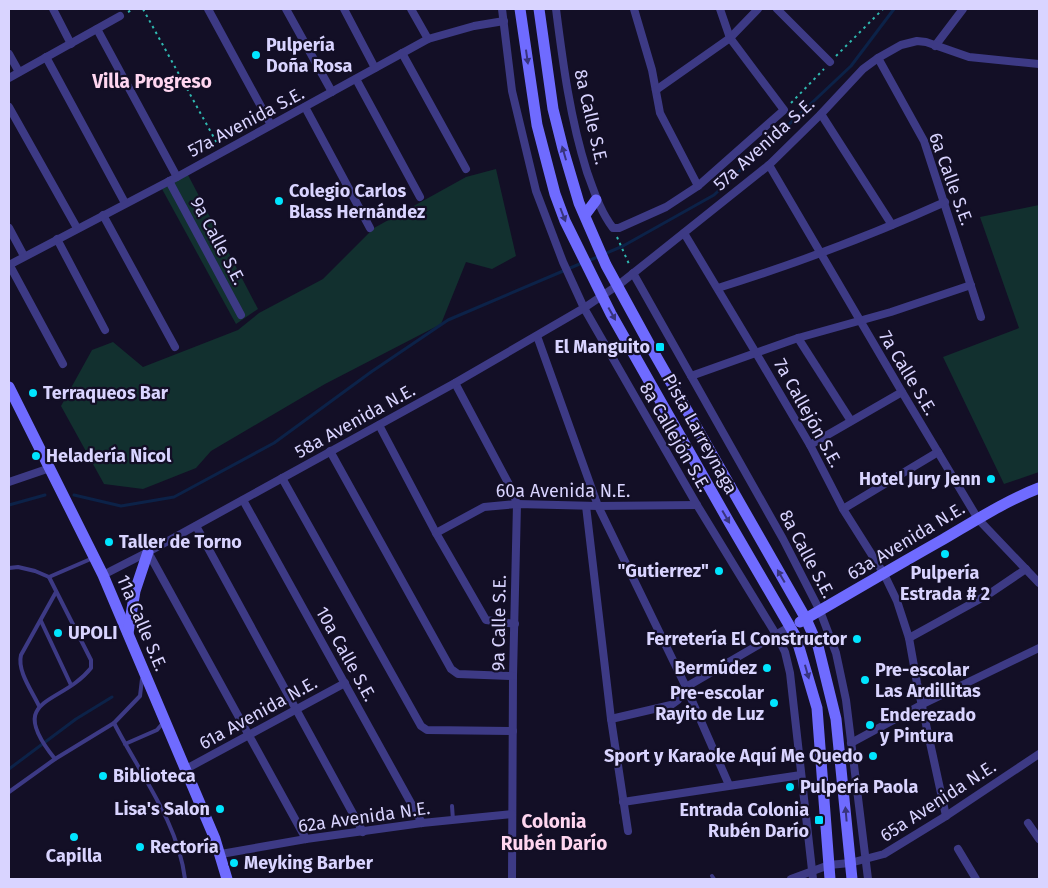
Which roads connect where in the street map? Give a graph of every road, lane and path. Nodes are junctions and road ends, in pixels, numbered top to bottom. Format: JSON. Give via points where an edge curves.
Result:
{"nodes":[{"id":1,"x":53,"y":9,"type":"edge"},
{"id":2,"x":144,"y":9,"type":"edge"},
{"id":3,"x":208,"y":9,"type":"edge"},
{"id":4,"x":286,"y":9,"type":"edge"},
{"id":5,"x":344,"y":9,"type":"edge"},
{"id":6,"x":411,"y":9,"type":"edge"},
{"id":7,"x":502,"y":9,"type":"edge"},
{"id":8,"x":520,"y":9,"type":"edge"},
{"id":9,"x":539,"y":9,"type":"edge"},
{"id":10,"x":556,"y":9,"type":"edge"},
{"id":11,"x":634,"y":9,"type":"edge"},
{"id":12,"x":720,"y":9,"type":"edge"},
{"id":13,"x":758,"y":9,"type":"edge"},
{"id":14,"x":777,"y":9,"type":"edge"},
{"id":15,"x":963,"y":9,"type":"edge"},
{"id":16,"x":120,"y":16,"type":"dead end"},
{"id":17,"x":504,"y":22,"type":"junction"},
{"id":18,"x":97,"y":29,"type":"junction"},
{"id":19,"x":730,"y":38,"type":"junction"},
{"id":20,"x":428,"y":39,"type":"junction"},
{"id":21,"x":71,"y":44,"type":"junction"},
{"id":22,"x":935,"y":46,"type":"junction"},
{"id":23,"x":402,"y":53,"type":"junction"},
{"id":24,"x":9,"y":54,"type":"edge"},
{"id":25,"x":46,"y":57,"type":"junction"},
{"id":26,"x":878,"y":58,"type":"junction"},
{"id":27,"x":830,"y":62,"type":"dead end"},
{"id":28,"x":1039,"y":64,"type":"edge"},
{"id":29,"x":375,"y":68,"type":"junction"},
{"id":30,"x":19,"y":72,"type":"junction"},
{"id":31,"x":9,"y":78,"type":"edge"},
{"id":32,"x":356,"y":79,"type":"junction"},
{"id":33,"x":656,"y":90,"type":"junction"},
{"id":34,"x":332,"y":92,"type":"junction"},
{"id":35,"x":9,"y":107,"type":"edge"},
{"id":36,"x":305,"y":107,"type":"junction"},
{"id":37,"x":821,"y":114,"type":"junction"},
{"id":38,"x":271,"y":126,"type":"junction"},
{"id":39,"x":222,"y":152,"type":"junction"},
{"id":40,"x":769,"y":165,"type":"junction"},
{"id":41,"x":466,"y":169,"type":"dead end"},
{"id":42,"x":176,"y":177,"type":"junction"},
{"id":43,"x":169,"y":181,"type":"junction"},
{"id":44,"x":698,"y":186,"type":"junction"},
{"id":45,"x":420,"y":197,"type":"dead end"},
{"id":46,"x":596,"y":200,"type":"junction"},
{"id":47,"x":945,"y":202,"type":"junction"},
{"id":48,"x":125,"y":203,"type":"junction"},
{"id":49,"x":104,"y":215,"type":"junction"},
{"id":50,"x":585,"y":215,"type":"junction"},
{"id":51,"x":892,"y":225,"type":"junction"},
{"id":52,"x":9,"y":228,"type":"edge"},
{"id":53,"x":77,"y":228,"type":"junction"},
{"id":54,"x":370,"y":228,"type":"dead end"},
{"id":55,"x":684,"y":233,"type":"junction"},
{"id":56,"x":618,"y":238,"type":"dead end"},
{"id":57,"x":57,"y":239,"type":"junction"},
{"id":58,"x":821,"y":253,"type":"junction"},
{"id":59,"x":24,"y":256,"type":"junction"},
{"id":60,"x":626,"y":256,"type":"dead end"},
{"id":61,"x":9,"y":264,"type":"edge"},
{"id":62,"x":634,"y":274,"type":"junction"},
{"id":63,"x":971,"y":285,"type":"junction"},
{"id":64,"x":616,"y":286,"type":"junction"},
{"id":65,"x":718,"y":288,"type":"junction"},
{"id":66,"x":602,"y":296,"type":"junction"},
{"id":67,"x":584,"y":308,"type":"junction"},
{"id":68,"x":241,"y":315,"type":"dead end"},
{"id":69,"x":981,"y":317,"type":"dead end"},
{"id":70,"x":860,"y":320,"type":"junction"},
{"id":71,"x":105,"y":330,"type":"dead end"},
{"id":72,"x":537,"y":336,"type":"junction"},
{"id":73,"x":798,"y":338,"type":"junction"},
{"id":74,"x":175,"y":346,"type":"dead end"},
{"id":75,"x":756,"y":352,"type":"junction"},
{"id":76,"x":63,"y":364,"type":"dead end"},
{"id":77,"x":690,"y":376,"type":"junction"},
{"id":78,"x":455,"y":383,"type":"junction"},
{"id":79,"x":9,"y":387,"type":"edge"},
{"id":80,"x":902,"y":392,"type":"junction"},
{"id":81,"x":851,"y":422,"type":"junction"},
{"id":82,"x":379,"y":425,"type":"junction"},
{"id":83,"x":810,"y":445,"type":"junction"},
{"id":84,"x":330,"y":451,"type":"junction"},
{"id":85,"x":938,"y":452,"type":"junction"},
{"id":86,"x":50,"y":468,"type":"junction"},
{"id":87,"x":282,"y":478,"type":"junction"},
{"id":88,"x":9,"y":482,"type":"edge"},
{"id":89,"x":1039,"y":488,"type":"edge"},
{"id":90,"x":243,"y":500,"type":"junction"},
{"id":91,"x":517,"y":504,"type":"junction"},
{"id":92,"x":696,"y":505,"type":"junction"},
{"id":93,"x":586,"y":506,"type":"junction"},
{"id":94,"x":598,"y":506,"type":"junction"},
{"id":95,"x":843,"y":509,"type":"junction"},
{"id":96,"x":978,"y":518,"type":"junction"},
{"id":97,"x":196,"y":526,"type":"junction"},
{"id":98,"x":436,"y":533,"type":"junction"},
{"id":99,"x":148,"y":552,"type":"junction"},
{"id":100,"x":94,"y":558,"type":"junction"},
{"id":101,"x":9,"y":568,"type":"edge"},
{"id":102,"x":1026,"y":568,"type":"junction"},
{"id":103,"x":884,"y":574,"type":"junction"},
{"id":104,"x":103,"y":575,"type":"junction"},
{"id":105,"x":49,"y":578,"type":"junction"},
{"id":106,"x":1039,"y":582,"type":"edge"},
{"id":107,"x":56,"y":592,"type":"junction"},
{"id":108,"x":820,"y":610,"type":"junction"},
{"id":109,"x":806,"y":618,"type":"junction"},
{"id":110,"x":41,"y":621,"type":"junction"},
{"id":111,"x":515,"y":624,"type":"junction"},
{"id":112,"x":792,"y":626,"type":"junction"},
{"id":113,"x":128,"y":633,"type":"junction"},
{"id":114,"x":777,"y":636,"type":"junction"},
{"id":115,"x":909,"y":638,"type":"junction"},
{"id":116,"x":1039,"y":648,"type":"edge"},
{"id":117,"x":513,"y":676,"type":"junction"},
{"id":118,"x":345,"y":683,"type":"junction"},
{"id":119,"x":71,"y":685,"type":"junction"},
{"id":120,"x":686,"y":687,"type":"junction"},
{"id":121,"x":147,"y":697,"type":"junction"},
{"id":122,"x":923,"y":704,"type":"junction"},
{"id":123,"x":38,"y":706,"type":"junction"},
{"id":124,"x":296,"y":709,"type":"junction"},
{"id":125,"x":611,"y":719,"type":"junction"},
{"id":126,"x":114,"y":723,"type":"junction"},
{"id":127,"x":160,"y":725,"type":"junction"},
{"id":128,"x":513,"y":731,"type":"junction"},
{"id":129,"x":249,"y":736,"type":"junction"},
{"id":130,"x":850,"y":743,"type":"junction"},
{"id":131,"x":125,"y":744,"type":"junction"},
{"id":132,"x":1039,"y":754,"type":"edge"},
{"id":133,"x":55,"y":759,"type":"junction"},
{"id":134,"x":186,"y":769,"type":"junction"},
{"id":135,"x":801,"y":775,"type":"junction"},
{"id":136,"x":729,"y":785,"type":"junction"},
{"id":137,"x":9,"y":792,"type":"edge"},
{"id":138,"x":623,"y":802,"type":"junction"},
{"id":139,"x":452,"y":806,"type":"dead end"},
{"id":140,"x":512,"y":814,"type":"junction"},
{"id":141,"x":946,"y":816,"type":"junction"},
{"id":142,"x":453,"y":820,"type":"junction"},
{"id":143,"x":422,"y":823,"type":"junction"},
{"id":144,"x":1028,"y":823,"type":"dead end"},
{"id":145,"x":628,"y":831,"type":"dead end"},
{"id":146,"x":363,"y":832,"type":"junction"},
{"id":147,"x":1039,"y":839,"type":"edge"},
{"id":148,"x":306,"y":840,"type":"junction"},
{"id":149,"x":958,"y":849,"type":"dead end"},
{"id":150,"x":221,"y":854,"type":"junction"},
{"id":151,"x":865,"y":860,"type":"junction"},
{"id":152,"x":850,"y":863,"type":"junction"},
{"id":153,"x":829,"y":865,"type":"junction"},
{"id":154,"x":813,"y":875,"type":"edge"},
{"id":155,"x":185,"y":879,"type":"edge"},
{"id":156,"x":227,"y":879,"type":"edge"},
{"id":157,"x":512,"y":879,"type":"edge"},
{"id":158,"x":791,"y":879,"type":"edge"},
{"id":159,"x":830,"y":879,"type":"edge"},
{"id":160,"x":852,"y":879,"type":"edge"},
{"id":161,"x":868,"y":879,"type":"edge"},
{"id":162,"x":976,"y":879,"type":"edge"}],
"edges":[{"from":1,"to":21,"type":"street"},
{"from":2,"to":39,"type":"path"},
{"from":3,"to":38,"type":"street"},
{"from":4,"to":34,"type":"street"},
{"from":5,"to":29,"type":"street"},
{"from":6,"to":20,"type":"street"},
{"from":7,"to":17,"type":"street","name":"8a Callejón S.E."},
{"from":8,"to":66,"type":"main road","name":"Pista Larreynaga","one_way":true,"via":[[540,133],[555,194]]},
{"from":50,"to":9,"type":"main road","name":"Pista Larreynaga","one_way":true,"via":[[553,109]]},
{"from":10,"to":46,"type":"street","name":"8a Calle S.E.","via":[[568,96]]},
{"from":11,"to":33,"type":"street"},
{"from":12,"to":19,"type":"street"},
{"from":13,"to":19,"type":"street"},
{"from":14,"to":27,"type":"street"},
{"from":15,"to":22,"type":"street"},
{"from":16,"to":18,"type":"street"},
{"from":17,"to":20,"type":"street","name":"57a Avenida S.E.","via":[[474,26]]},
{"from":17,"to":67,"type":"street","name":"8a Callejón S.E.","via":[[512,91],[536,191]]},
{"from":18,"to":21,"type":"street"},
{"from":18,"to":42,"type":"street"},
{"from":19,"to":33,"type":"street"},
{"from":19,"to":44,"type":"street","via":[[784,110]]},
{"from":20,"to":23,"type":"street","name":"57a Avenida S.E."},
{"from":21,"to":25,"type":"street"},
{"from":22,"to":26,"type":"street","name":"57a Avenida S.E.","via":[[917,41],[901,45]]},
{"from":22,"to":28,"type":"street","name":"57a Avenida S.E.","via":[[969,57]]},
{"from":23,"to":29,"type":"street","name":"57a Avenida S.E."},
{"from":23,"to":41,"type":"street"},
{"from":24,"to":30,"type":"street"},
{"from":25,"to":30,"type":"street"},
{"from":25,"to":48,"type":"street"},
{"from":26,"to":37,"type":"street","name":"57a Avenida S.E.","via":[[863,69]]},
{"from":26,"to":47,"type":"street","name":"6a Calle S.E.","via":[[924,141]]},
{"from":29,"to":32,"type":"street","name":"57a Avenida S.E."},
{"from":30,"to":31,"type":"street"},
{"from":32,"to":34,"type":"street","name":"57a Avenida S.E."},
{"from":32,"to":45,"type":"street"},
{"from":33,"to":44,"type":"street","via":[[660,113]]},
{"from":34,"to":36,"type":"street","name":"57a Avenida S.E."},
{"from":35,"to":53,"type":"street"},
{"from":36,"to":38,"type":"street","name":"57a Avenida S.E."},
{"from":36,"to":54,"type":"street"},
{"from":37,"to":40,"type":"street","name":"57a Avenida S.E."},
{"from":37,"to":51,"type":"street"},
{"from":38,"to":39,"type":"street","name":"57a Avenida S.E."},
{"from":39,"to":42,"type":"street","name":"57a Avenida S.E."},
{"from":40,"to":55,"type":"street","name":"57a Avenida S.E."},
{"from":40,"to":58,"type":"street","name":"7a Calle S.E."},
{"from":42,"to":43,"type":"street","name":"57a Avenida S.E."},
{"from":43,"to":48,"type":"street","name":"57a Avenida S.E."},
{"from":43,"to":68,"type":"street","name":"9a Calle S.E."},
{"from":44,"to":46,"type":"street","name":"8a Calle S.E.","via":[[666,207],[619,228],[613,228]]},
{"from":46,"to":50,"type":"main road"},
{"from":47,"to":51,"type":"street"},
{"from":47,"to":63,"type":"street","name":"6a Calle S.E."},
{"from":48,"to":49,"type":"street","name":"57a Avenida S.E."},
{"from":49,"to":53,"type":"street","name":"57a Avenida S.E."},
{"from":49,"to":74,"type":"street"},
{"from":50,"to":64,"type":"main road","name":"Pista Larreynaga"},
{"from":51,"to":58,"type":"street"},
{"from":52,"to":59,"type":"street"},
{"from":53,"to":57,"type":"street","name":"57a Avenida S.E."},
{"from":55,"to":62,"type":"street","name":"57a Avenida S.E."},
{"from":55,"to":65,"type":"street","name":"7a Callejón S.E."},
{"from":56,"to":60,"type":"path"},
{"from":57,"to":59,"type":"street","name":"57a Avenida S.E."},
{"from":57,"to":71,"type":"street"},
{"from":58,"to":65,"type":"street"},
{"from":58,"to":70,"type":"street","name":"7a Calle S.E."},
{"from":59,"to":61,"type":"street","name":"57a Avenida S.E."},
{"from":61,"to":76,"type":"street"},
{"from":62,"to":64,"type":"street","name":"57a Avenida S.E."},
{"from":62,"to":77,"type":"street","name":"8a Calle S.E."},
{"from":63,"to":69,"type":"street","name":"6a Calle S.E."},
{"from":63,"to":70,"type":"street"},
{"from":64,"to":66,"type":"street","name":"58a Avenida N.E."},
{"from":109,"to":64,"type":"main road","name":"Pista Larreynaga","one_way":true},
{"from":65,"to":75,"type":"street","name":"7a Callejón S.E."},
{"from":66,"to":67,"type":"street","name":"58a Avenida N.E."},
{"from":66,"to":112,"type":"main road","name":"Pista Larreynaga","one_way":true,"via":[[729,522]]},
{"from":67,"to":72,"type":"street","name":"58a Avenida N.E."},
{"from":67,"to":92,"type":"street","name":"8a Callejón S.E."},
{"from":70,"to":73,"type":"street"},
{"from":70,"to":80,"type":"street","name":"7a Calle S.E."},
{"from":72,"to":78,"type":"street","name":"58a Avenida N.E."},
{"from":72,"to":94,"type":"street"},
{"from":73,"to":75,"type":"street"},
{"from":73,"to":81,"type":"street"},
{"from":75,"to":77,"type":"street"},
{"from":75,"to":83,"type":"street","name":"7a Callejón S.E."},
{"from":77,"to":108,"type":"street","name":"8a Calle S.E."},
{"from":78,"to":82,"type":"street","name":"58a Avenida N.E."},
{"from":78,"to":91,"type":"street","name":"9a Calle S.E."},
{"from":79,"to":86,"type":"main road","name":"11a Calle S.E."},
{"from":80,"to":81,"type":"street"},
{"from":80,"to":85,"type":"street","name":"7a Calle S.E."},
{"from":81,"to":83,"type":"street"},
{"from":82,"to":84,"type":"street","name":"58a Avenida N.E."},
{"from":82,"to":98,"type":"street"},
{"from":83,"to":95,"type":"street","name":"7a Callejón S.E."},
{"from":84,"to":87,"type":"street","name":"58a Avenida N.E."},
{"from":84,"to":117,"type":"street","via":[[451,669],[458,674]]},
{"from":85,"to":95,"type":"street"},
{"from":85,"to":96,"type":"street","name":"7a Calle S.E."},
{"from":86,"to":88,"type":"street"},
{"from":86,"to":100,"type":"main road","name":"11a Calle S.E."},
{"from":87,"to":90,"type":"street","name":"58a Avenida N.E."},
{"from":87,"to":128,"type":"street","via":[[420,724],[427,730]]},
{"from":89,"to":96,"type":"main road","name":"63a Avenida N.E."},
{"from":90,"to":97,"type":"street","name":"58a Avenida N.E."},
{"from":90,"to":118,"type":"street","name":"10a Calle S.E."},
{"from":91,"to":93,"type":"street","name":"60a Avenida N.E."},
{"from":91,"to":98,"type":"street","name":"60a Avenida N.E.","via":[[484,507]]},
{"from":91,"to":111,"type":"street","name":"9a Calle S.E."},
{"from":92,"to":94,"type":"street","name":"60a Avenida N.E."},
{"from":92,"to":114,"type":"street","name":"8a Callejón S.E."},
{"from":93,"to":94,"type":"street","name":"60a Avenida N.E."},
{"from":93,"to":125,"type":"street"},
{"from":94,"to":120,"type":"street"},
{"from":95,"to":103,"type":"street","name":"7a Callejón S.E."},
{"from":96,"to":102,"type":"street","name":"7a Calle S.E."},
{"from":96,"to":103,"type":"main road","name":"63a Avenida N.E."},
{"from":97,"to":99,"type":"street","name":"58a Avenida N.E."},
{"from":97,"to":124,"type":"street"},
{"from":98,"to":111,"type":"street","via":[[486,620]]},
{"from":99,"to":104,"type":"street","name":"58a Avenida N.E."},
{"from":99,"to":113,"type":"main road","via":[[135,591]]},
{"from":99,"to":129,"type":"street"},
{"from":100,"to":104,"type":"main road","name":"11a Calle S.E."},
{"from":100,"to":105,"type":"lane"},
{"from":101,"to":105,"type":"lane","via":[[18,567]]},
{"from":102,"to":106,"type":"street","name":"7a Calle S.E."},
{"from":102,"to":115,"type":"street","via":[[990,594]]},
{"from":103,"to":108,"type":"main road","name":"63a Avenida N.E."},
{"from":103,"to":115,"type":"street","name":"7a Callejón S.E.","via":[[898,601]]},
{"from":104,"to":113,"type":"main road","name":"11a Calle S.E."},
{"from":105,"to":107,"type":"lane"},
{"from":107,"to":110,"type":"lane"},
{"from":107,"to":119,"type":"lane","via":[[91,660],[92,668]]},
{"from":108,"to":109,"type":"main road","name":"63a Avenida N.E."},
{"from":108,"to":130,"type":"street","name":"8a Calle S.E.","via":[[836,653],[846,700]]},
{"from":109,"to":112,"type":"main road","name":"63a Avenida N.E."},
{"from":152,"to":109,"type":"main road","name":"Pista Larreynaga","one_way":true,"via":[[836,719],[818,646]]},
{"from":110,"to":119,"type":"lane"},
{"from":110,"to":123,"type":"lane","via":[[19,661]]},
{"from":111,"to":117,"type":"street","name":"9a Calle S.E."},
{"from":112,"to":114,"type":"street"},
{"from":112,"to":153,"type":"main road","name":"Pista Larreynaga","one_way":true,"via":[[817,708]]},
{"from":113,"to":121,"type":"main road","name":"11a Calle S.E.","via":[[140,664]]},
{"from":114,"to":120,"type":"street"},
{"from":114,"to":135,"type":"street","name":"8a Callejón S.E.","via":[[790,673]]},
{"from":115,"to":122,"type":"street","name":"7a Callejón S.E."},
{"from":116,"to":122,"type":"street"},
{"from":117,"to":128,"type":"street","name":"9a Calle S.E."},
{"from":118,"to":124,"type":"street","name":"61a Avenida N.E."},
{"from":118,"to":143,"type":"street","name":"10a Calle S.E."},
{"from":119,"to":123,"type":"lane"},
{"from":120,"to":125,"type":"street","via":[[671,705]]},
{"from":120,"to":136,"type":"street"},
{"from":121,"to":126,"type":"lane"},
{"from":121,"to":127,"type":"main road","name":"11a Calle S.E."},
{"from":122,"to":130,"type":"street"},
{"from":122,"to":141,"type":"street","name":"7a Callejón S.E."},
{"from":123,"to":133,"type":"lane","via":[[33,720],[47,750]]},
{"from":124,"to":129,"type":"street","name":"61a Avenida N.E."},
{"from":124,"to":146,"type":"street"},
{"from":125,"to":138,"type":"street"},
{"from":126,"to":131,"type":"lane"},
{"from":126,"to":133,"type":"lane"},
{"from":127,"to":131,"type":"lane"},
{"from":127,"to":134,"type":"main road","name":"11a Calle S.E.","via":[[169,733]]},
{"from":128,"to":140,"type":"street","name":"9a Calle S.E."},
{"from":129,"to":134,"type":"street","name":"61a Avenida N.E."},
{"from":129,"to":148,"type":"street"},
{"from":130,"to":151,"type":"street","name":"8a Calle S.E."},
{"from":131,"to":155,"type":"lane","via":[[172,827]]},
{"from":132,"to":141,"type":"street","name":"65a Avenida N.E."},
{"from":133,"to":137,"type":"lane"},
{"from":134,"to":150,"type":"main road","name":"11a Calle S.E."},
{"from":135,"to":136,"type":"street"},
{"from":135,"to":154,"type":"street","name":"8a Callejón S.E."},
{"from":136,"to":138,"type":"street"},
{"from":138,"to":145,"type":"street"},
{"from":139,"to":142,"type":"lane"},
{"from":140,"to":142,"type":"street","name":"62a Avenida N.E."},
{"from":140,"to":157,"type":"street","name":"9a Calle S.E."},
{"from":141,"to":151,"type":"street","name":"65a Avenida N.E.","via":[[884,854]]},
{"from":142,"to":143,"type":"street","name":"62a Avenida N.E."},
{"from":143,"to":146,"type":"street","name":"62a Avenida N.E."},
{"from":144,"to":147,"type":"street"},
{"from":146,"to":148,"type":"street","name":"62a Avenida N.E."},
{"from":148,"to":150,"type":"street","name":"62a Avenida N.E."},
{"from":149,"to":162,"type":"street"},
{"from":150,"to":156,"type":"main road","name":"11a Calle S.E."},
{"from":151,"to":152,"type":"street","name":"65a Avenida N.E."},
{"from":151,"to":161,"type":"street","name":"8a Calle S.E."},
{"from":152,"to":153,"type":"street","name":"65a Avenida N.E."},
{"from":152,"to":160,"type":"main road","name":"Pista Larreynaga"},
{"from":153,"to":154,"type":"street","name":"65a Avenida N.E."},
{"from":153,"to":159,"type":"main road","name":"Pista Larreynaga"},
{"from":154,"to":158,"type":"street","name":"65a Avenida N.E."}]}
